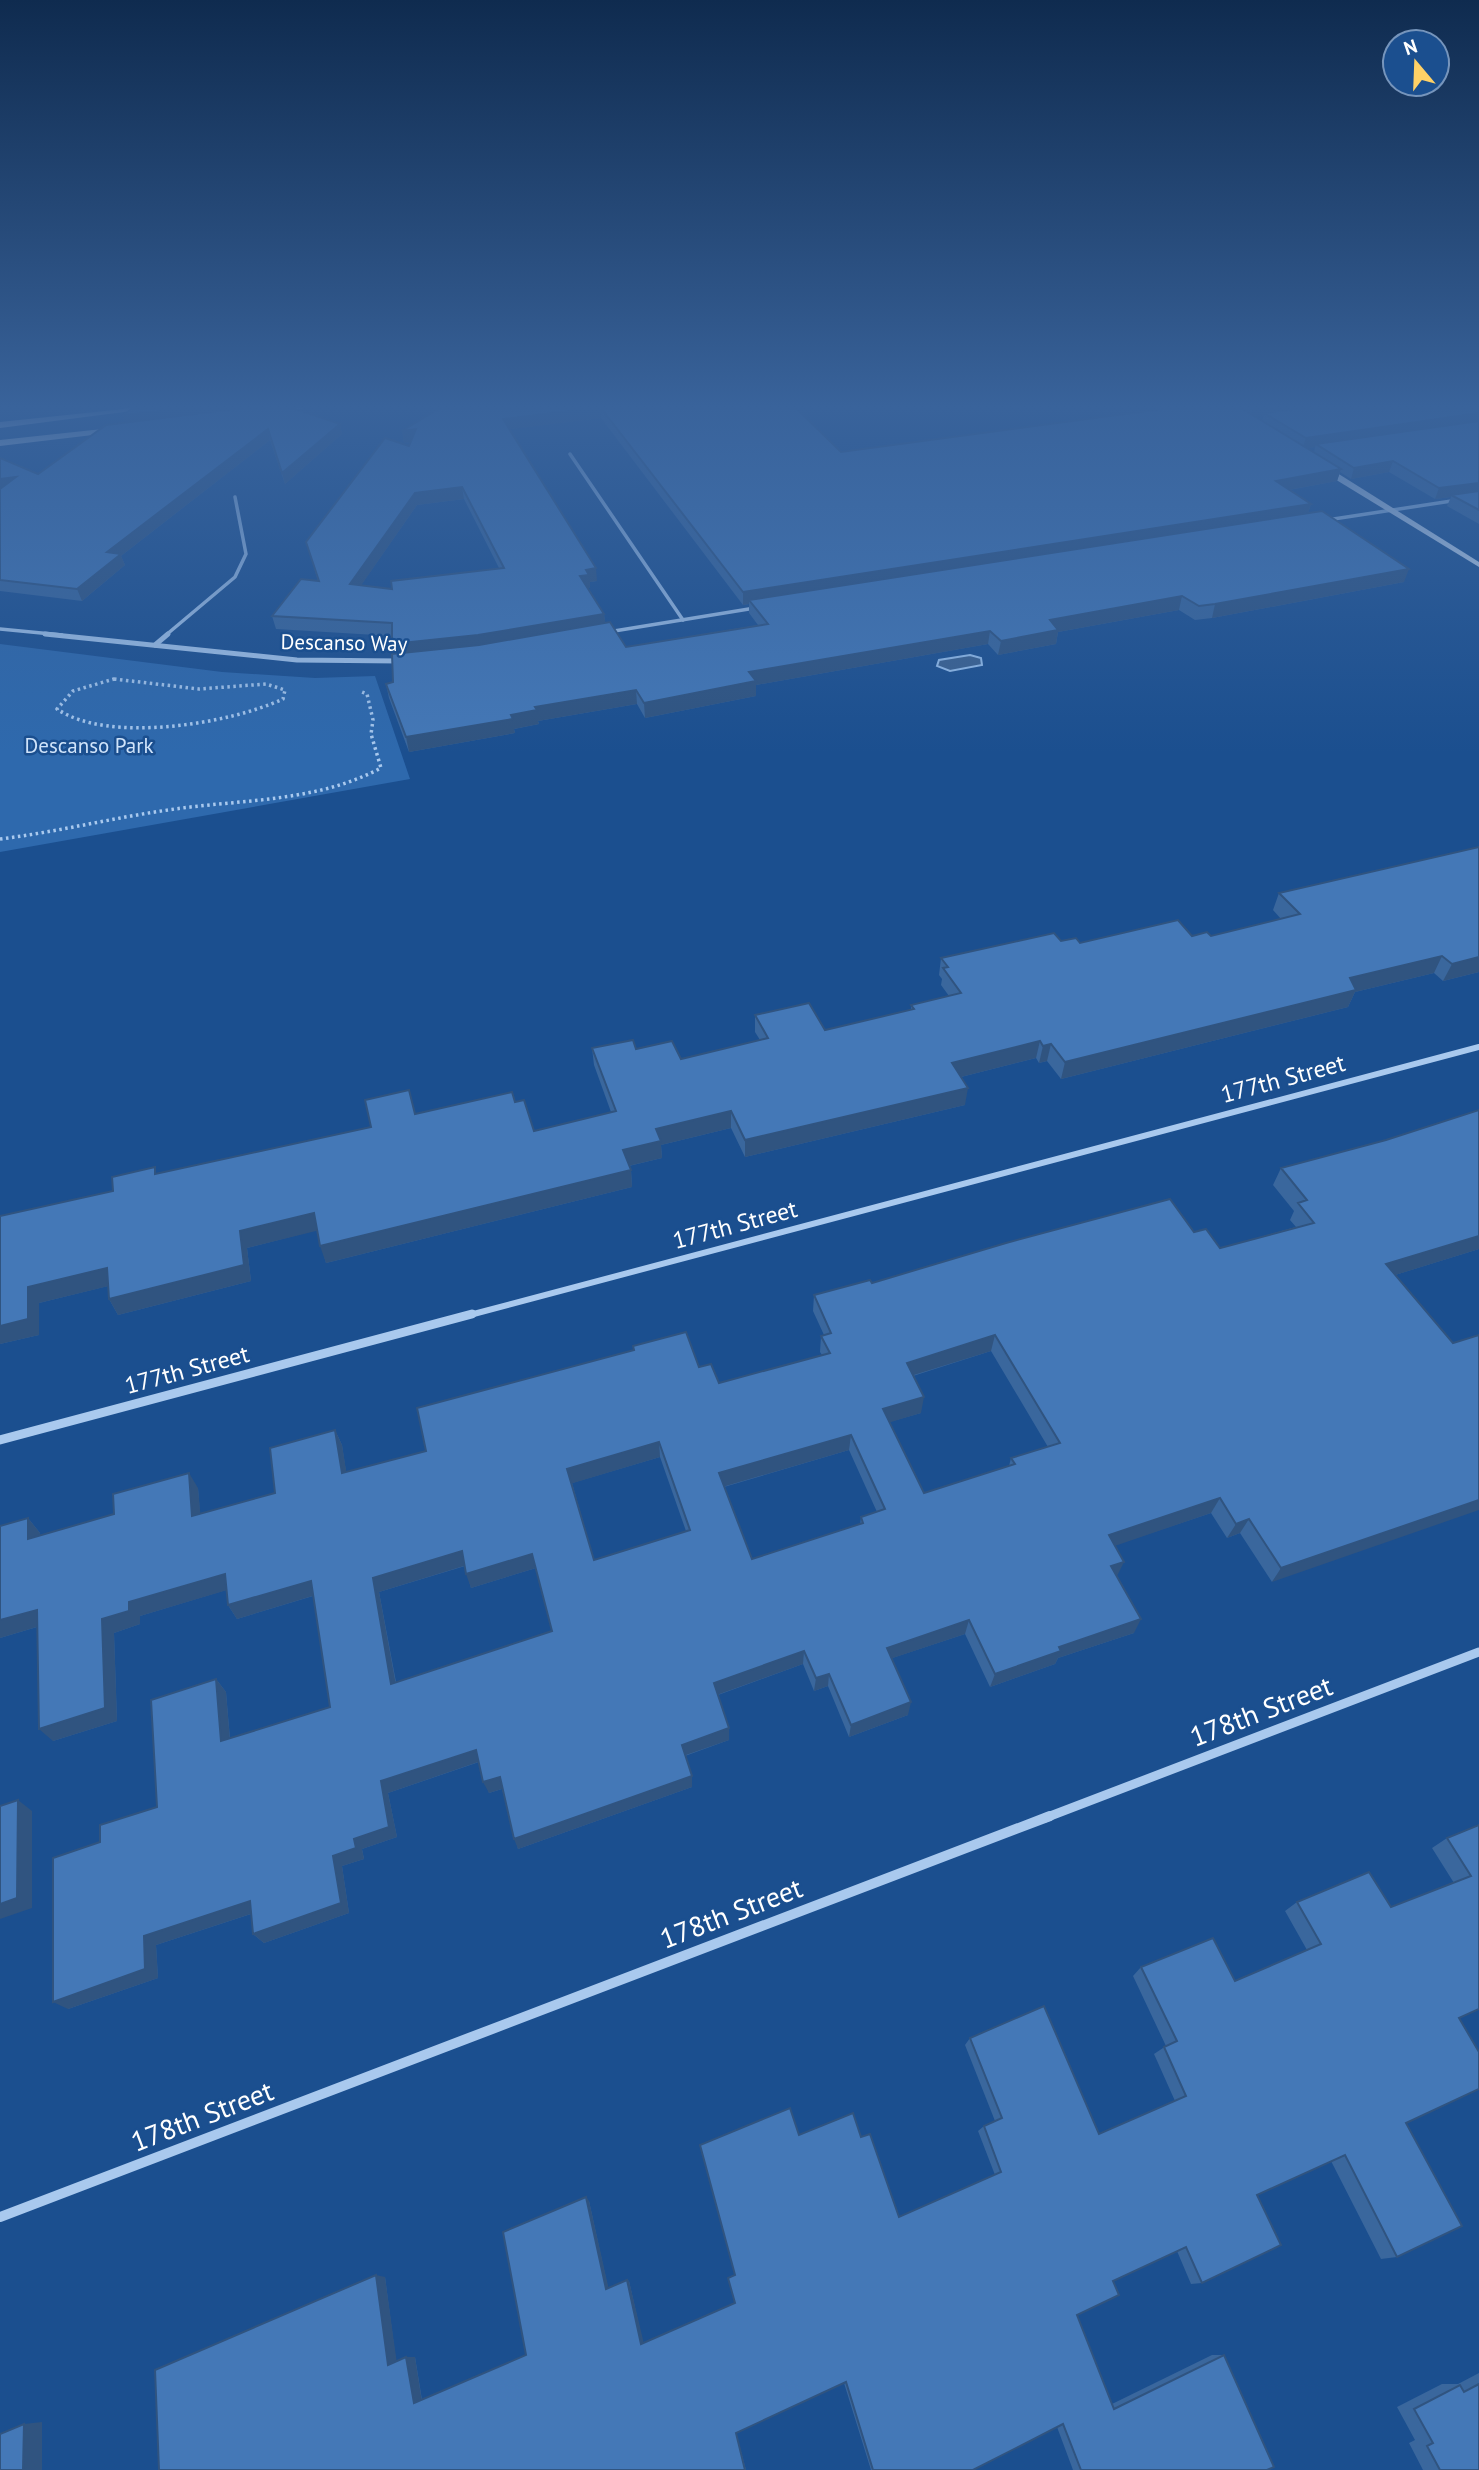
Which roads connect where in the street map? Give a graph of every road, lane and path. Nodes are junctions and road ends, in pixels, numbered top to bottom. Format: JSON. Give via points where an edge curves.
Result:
{"nodes":[{"id":1,"x":240,"y":523,"type":"edge"},
{"id":2,"x":617,"y":523,"type":"edge"},
{"id":3,"x":1412,"y":523,"type":"edge"},
{"id":4,"x":1479,"y":565,"type":"edge"},
{"id":5,"x":765,"y":606,"type":"edge"},
{"id":6,"x":683,"y":620,"type":"junction"},
{"id":7,"x":0,"y":629,"type":"edge"},
{"id":8,"x":604,"y":632,"type":"edge"},
{"id":9,"x":155,"y":645,"type":"junction"},
{"id":10,"x":405,"y":660,"type":"edge"},
{"id":11,"x":114,"y":679,"type":"joint"},
{"id":12,"x":250,"y":679,"type":"dead end"},
{"id":13,"x":276,"y":681,"type":"dead end"},
{"id":14,"x":354,"y":688,"type":"dead end"},
{"id":15,"x":0,"y":839,"type":"edge"},
{"id":16,"x":1479,"y":1047,"type":"edge"},
{"id":17,"x":0,"y":1440,"type":"edge"},
{"id":18,"x":1479,"y":1651,"type":"edge"},
{"id":19,"x":0,"y":2217,"type":"edge"}],
"edges":[{"from":1,"to":9,"type":"street","via":[[246,554],[235,577]]},
{"from":2,"to":6,"type":"street"},
{"from":3,"to":4,"type":"main road"},
{"from":5,"to":6,"type":"street"},
{"from":6,"to":8,"type":"street"},
{"from":7,"to":9,"type":"street","name":"Descanso Way"},
{"from":9,"to":10,"type":"street","name":"Descanso Way","via":[[297,660]]},
{"from":11,"to":11,"type":"path","via":[[76,689],[57,709],[64,717],[99,725],[160,726],[263,708],[283,699],[285,690],[273,685],[207,690]]},
{"from":12,"to":13,"type":"path"},
{"from":14,"to":15,"type":"path","via":[[367,694],[371,703],[371,734],[380,759],[381,768],[367,778],[314,791]]},
{"from":16,"to":17,"type":"street","name":"177th Street"},
{"from":18,"to":19,"type":"street","name":"178th Street"}]}
